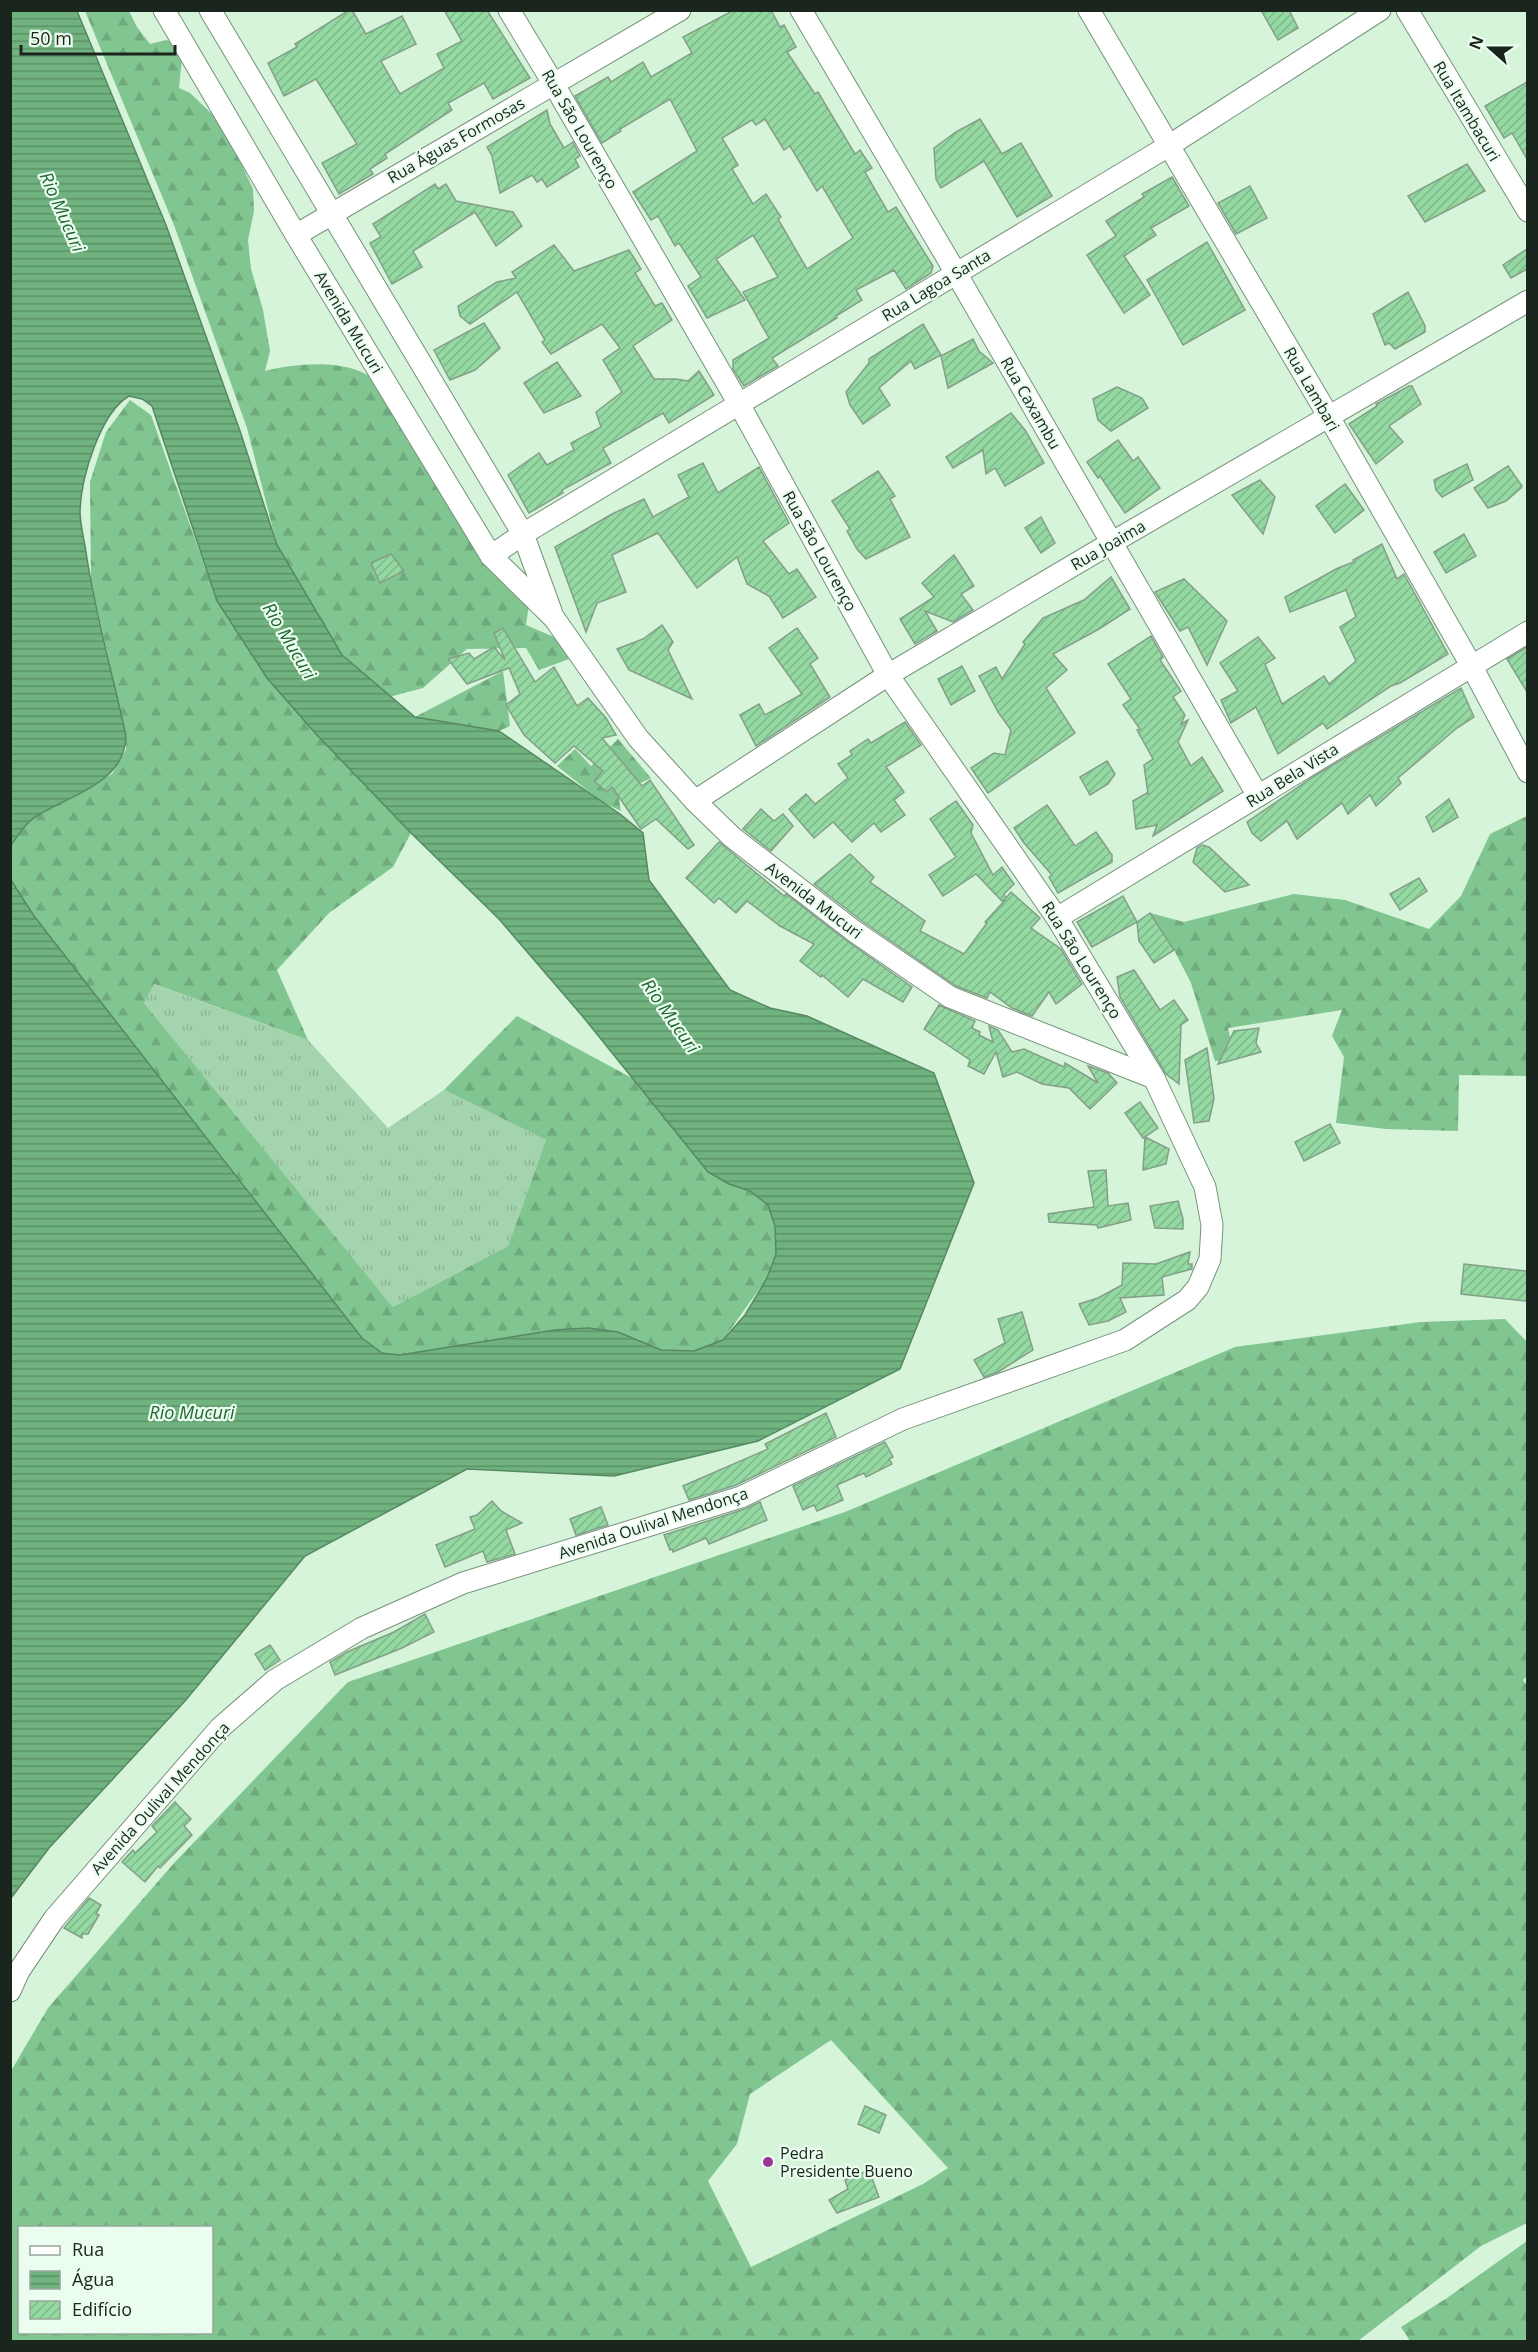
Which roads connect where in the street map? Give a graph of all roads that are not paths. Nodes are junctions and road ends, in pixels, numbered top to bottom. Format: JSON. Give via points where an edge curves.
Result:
{"nodes":[{"id":1,"x":164,"y":10,"type":"edge"},
{"id":2,"x":210,"y":10,"type":"edge"},
{"id":3,"x":509,"y":10,"type":"edge"},
{"id":4,"x":680,"y":10,"type":"edge"},
{"id":5,"x":801,"y":10,"type":"edge"},
{"id":6,"x":1089,"y":10,"type":"edge"},
{"id":7,"x":1380,"y":10,"type":"edge"},
{"id":8,"x":1407,"y":10,"type":"edge"},
{"id":9,"x":554,"y":83,"type":"junction"},
{"id":10,"x":1170,"y":145,"type":"junction"},
{"id":11,"x":1527,"y":211,"type":"edge"},
{"id":12,"x":331,"y":214,"type":"junction"},
{"id":13,"x":296,"y":235,"type":"junction"},
{"id":14,"x":956,"y":273,"type":"junction"},
{"id":15,"x":1527,"y":301,"type":"edge"},
{"id":16,"x":739,"y":404,"type":"junction"},
{"id":17,"x":1329,"y":417,"type":"junction"},
{"id":18,"x":523,"y":534,"type":"junction"},
{"id":19,"x":1111,"y":543,"type":"junction"},
{"id":20,"x":491,"y":556,"type":"junction"},
{"id":21,"x":554,"y":618,"type":"junction"},
{"id":22,"x":1527,"y":632,"type":"edge"},
{"id":23,"x":1471,"y":665,"type":"junction"},
{"id":24,"x":888,"y":675,"type":"junction"},
{"id":25,"x":1527,"y":772,"type":"edge"},
{"id":26,"x":1258,"y":796,"type":"junction"},
{"id":27,"x":695,"y":801,"type":"junction"},
{"id":28,"x":1057,"y":918,"type":"junction"},
{"id":29,"x":1154,"y":1078,"type":"junction"},
{"id":30,"x":10,"y":1991,"type":"edge"}],
"edges":[{"from":1,"to":13,"type":"street","name":"Avenida Mucuri"},
{"from":2,"to":12,"type":"street","name":"Avenida Mucuri"},
{"from":3,"to":9,"type":"street","name":"Rua São Lourenço"},
{"from":4,"to":9,"type":"street","name":"Rua Águas Formosas"},
{"from":5,"to":14,"type":"street","name":"Rua Caxambu"},
{"from":6,"to":10,"type":"street","name":"Rua Lambari"},
{"from":7,"to":10,"type":"street","name":"Rua Lagoa Santa"},
{"from":8,"to":11,"type":"street","name":"Rua Itambacuri"},
{"from":9,"to":12,"type":"street","name":"Rua Águas Formosas"},
{"from":9,"to":16,"type":"street","name":"Rua São Lourenço"},
{"from":10,"to":14,"type":"street","name":"Rua Lagoa Santa"},
{"from":10,"to":17,"type":"street","name":"Rua Lambari"},
{"from":12,"to":13,"type":"street","name":"Rua Águas Formosas"},
{"from":12,"to":18,"type":"street","name":"Avenida Mucuri"},
{"from":13,"to":20,"type":"street","name":"Avenida Mucuri"},
{"from":14,"to":16,"type":"street","name":"Rua Lagoa Santa"},
{"from":14,"to":19,"type":"street","name":"Rua Caxambu"},
{"from":15,"to":17,"type":"street","name":"Rua Joaima"},
{"from":16,"to":18,"type":"street","name":"Rua Lagoa Santa"},
{"from":16,"to":24,"type":"street","name":"Rua São Lourenço"},
{"from":17,"to":19,"type":"street","name":"Rua Joaima"},
{"from":17,"to":23,"type":"street","name":"Rua Lambari"},
{"from":18,"to":20,"type":"street","name":"Rua Lagoa Santa"},
{"from":18,"to":21,"type":"street","name":"Avenida Mucuri"},
{"from":19,"to":24,"type":"street","name":"Rua Joaima"},
{"from":19,"to":26,"type":"street","name":"Rua Caxambu"},
{"from":20,"to":21,"type":"street","name":"Avenida Mucuri"},
{"from":21,"to":27,"type":"street","name":"Avenida Mucuri","via":[[638,738]]},
{"from":22,"to":23,"type":"street","name":"Rua Bela Vista"},
{"from":23,"to":25,"type":"street","name":"Rua Lambari"},
{"from":23,"to":26,"type":"street","name":"Rua Bela Vista"},
{"from":24,"to":27,"type":"street","name":"Rua Joaima"},
{"from":24,"to":28,"type":"street","name":"Rua São Lourenço"},
{"from":26,"to":28,"type":"street","name":"Rua Bela Vista"},
{"from":27,"to":29,"type":"street","name":"Avenida Mucuri","via":[[732,837],[854,931],[950,997]]},
{"from":28,"to":29,"type":"street","name":"Rua São Lourenço"},
{"from":29,"to":30,"type":"street","name":"Avenida Oulival Mendonça","via":[[1204,1187],[1212,1225],[1210,1259],[1198,1287],[1187,1300],[1125,1340],[903,1419],[741,1497],[462,1583],[362,1628],[275,1680],[220,1728],[54,1919]]}]}
